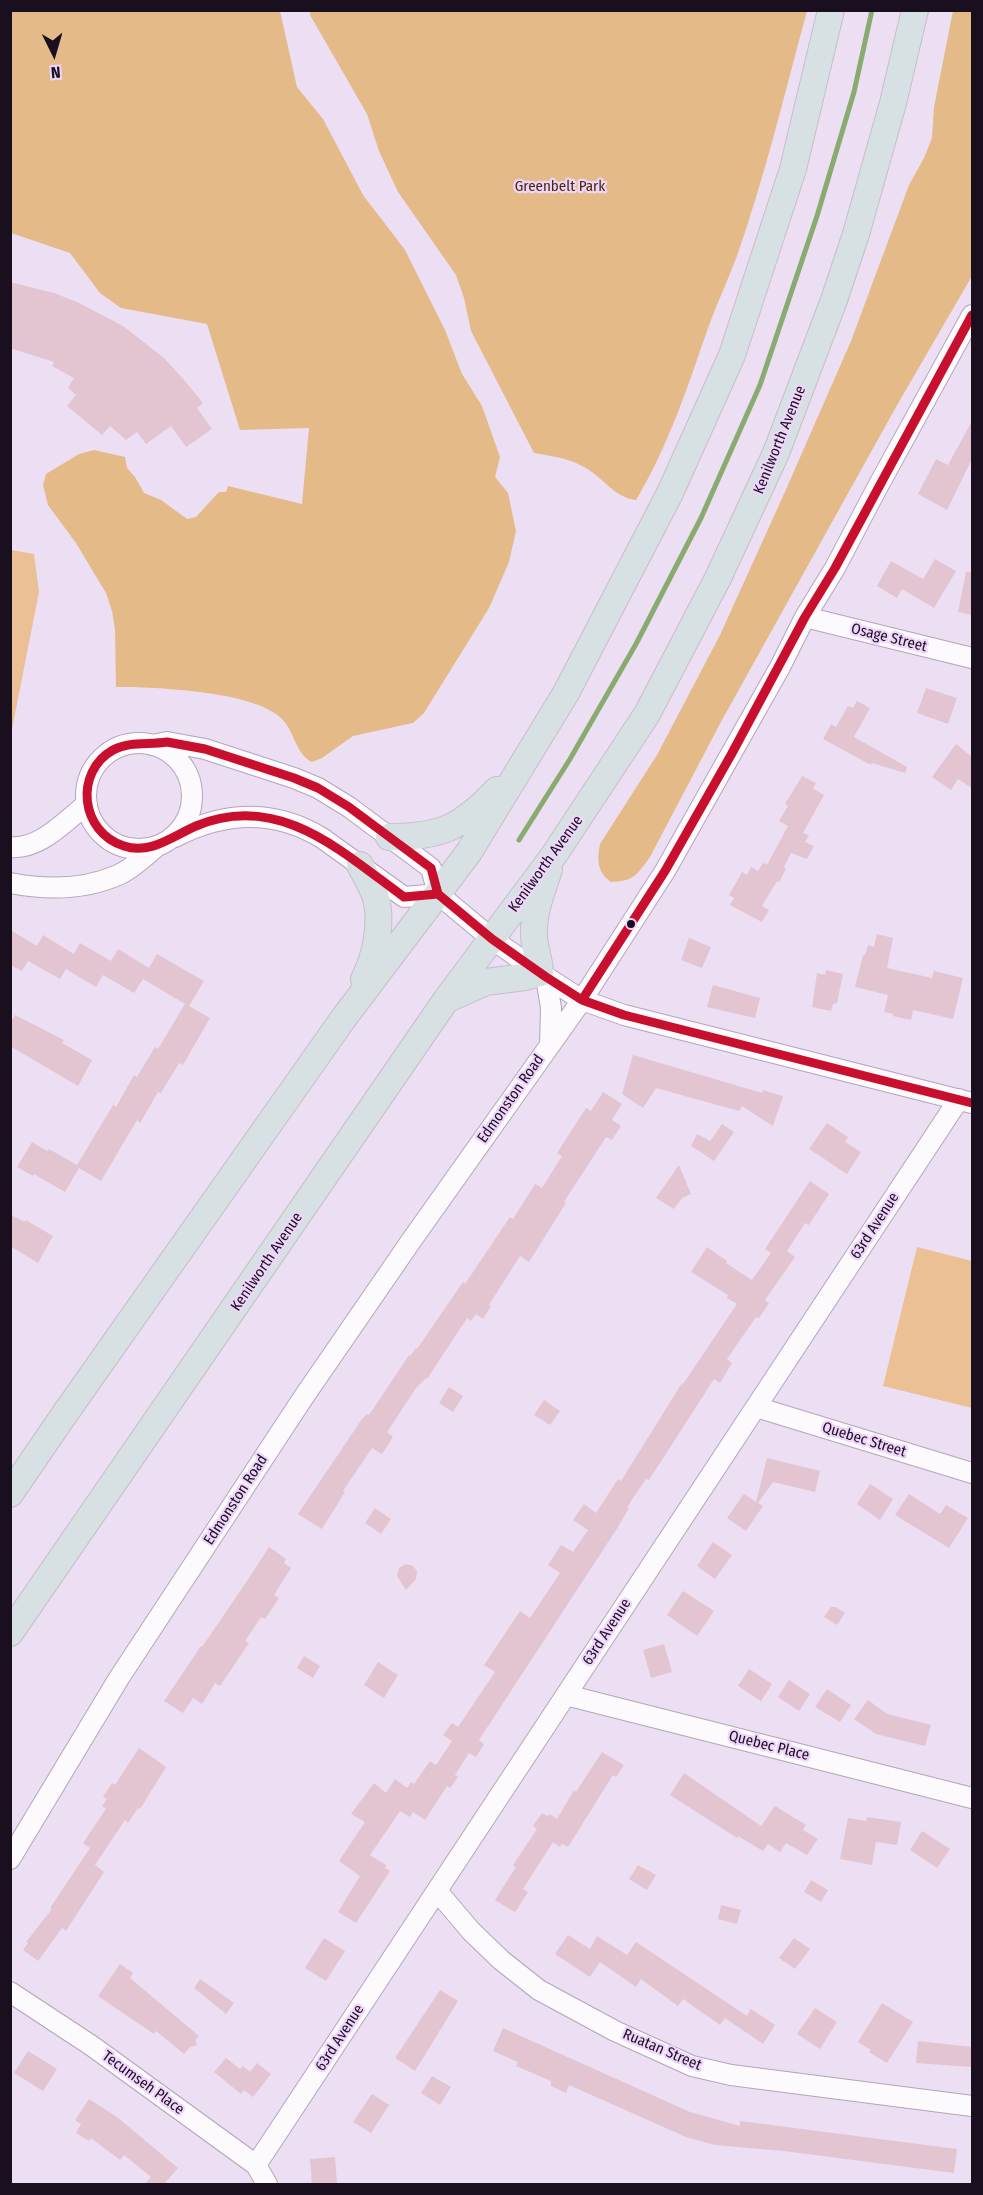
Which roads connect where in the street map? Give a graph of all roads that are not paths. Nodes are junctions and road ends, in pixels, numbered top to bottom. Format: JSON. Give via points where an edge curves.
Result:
{"nodes":[{"id":1,"x":831,"y":10,"type":"edge"},
{"id":2,"x":915,"y":10,"type":"edge"},
{"id":3,"x":972,"y":315,"type":"edge"},
{"id":4,"x":805,"y":617,"type":"junction"},
{"id":5,"x":972,"y":658,"type":"edge"},
{"id":6,"x":153,"y":745,"type":"junction"},
{"id":7,"x":520,"y":766,"type":"junction"},
{"id":8,"x":87,"y":804,"type":"junction"},
{"id":9,"x":389,"y":837,"type":"junction"},
{"id":10,"x":162,"y":844,"type":"junction"},
{"id":11,"x":10,"y":846,"type":"edge"},
{"id":12,"x":554,"y":855,"type":"junction"},
{"id":13,"x":360,"y":865,"type":"junction"},
{"id":14,"x":10,"y":883,"type":"edge"},
{"id":15,"x":438,"y":894,"type":"junction"},
{"id":16,"x":492,"y":939,"type":"junction"},
{"id":17,"x":543,"y":975,"type":"junction"},
{"id":18,"x":446,"y":1000,"type":"junction"},
{"id":19,"x":582,"y":1000,"type":"junction"},
{"id":20,"x":343,"y":1019,"type":"junction"},
{"id":21,"x":550,"y":1045,"type":"junction"},
{"id":22,"x":966,"y":1101,"type":"edge"},
{"id":23,"x":756,"y":1407,"type":"junction"},
{"id":24,"x":972,"y":1473,"type":"edge"},
{"id":25,"x":10,"y":1494,"type":"edge"},
{"id":26,"x":10,"y":1633,"type":"edge"},
{"id":27,"x":566,"y":1695,"type":"junction"},
{"id":28,"x":972,"y":1798,"type":"edge"},
{"id":29,"x":10,"y":1859,"type":"edge"},
{"id":30,"x":437,"y":1891,"type":"junction"},
{"id":31,"x":10,"y":1992,"type":"edge"},
{"id":32,"x":972,"y":2106,"type":"edge"},
{"id":33,"x":256,"y":2166,"type":"junction"},
{"id":34,"x":267,"y":2184,"type":"edge"}],
"edges":[{"from":1,"to":7,"type":"main road","via":[[793,169],[732,355],[640,553],[566,693]]},
{"from":2,"to":12,"type":"main road","name":"Kenilworth Avenue","via":[[856,234],[776,453],[718,578],[647,714]]},
{"from":3,"to":4,"type":"street","name":"Edmonston Road"},
{"from":4,"to":5,"type":"street","name":"Osage Street"},
{"from":4,"to":19,"type":"street","name":"Edmonston Road","via":[[665,871]]},
{"from":6,"to":8,"type":"street","via":[[123,746],[102,758],[90,776]]},
{"from":6,"to":9,"type":"street","via":[[167,742],[205,749],[294,778],[343,803]]},
{"from":6,"to":10,"type":"street","via":[[177,758],[192,789],[186,821]]},
{"from":7,"to":9,"type":"main road","via":[[489,799],[453,827],[413,838]]},
{"from":7,"to":15,"type":"main road","via":[[469,852]]},
{"from":8,"to":10,"type":"street","via":[[94,825],[114,843],[129,848]]},
{"from":8,"to":11,"type":"street","via":[[33,844]]},
{"from":9,"to":15,"type":"street","via":[[431,868]]},
{"from":10,"to":13,"type":"street","via":[[196,826],[225,818],[278,819],[309,830]]},
{"from":10,"to":14,"type":"street","via":[[118,875],[84,885],[47,888]]},
{"from":12,"to":16,"type":"main road","name":"Kenilworth Avenue"},
{"from":12,"to":17,"type":"main road","via":[[534,936]]},
{"from":13,"to":15,"type":"street","via":[[404,897]]},
{"from":13,"to":20,"type":"main road","via":[[375,897],[378,924],[369,969]]},
{"from":15,"to":16,"type":"street"},
{"from":15,"to":20,"type":"main road"},
{"from":16,"to":17,"type":"street"},
{"from":16,"to":18,"type":"main road","name":"Kenilworth Avenue"},
{"from":17,"to":18,"type":"main road","via":[[486,982]]},
{"from":17,"to":19,"type":"street"},
{"from":17,"to":21,"type":"street","via":[[551,1008]]},
{"from":18,"to":26,"type":"main road","name":"Kenilworth Avenue"},
{"from":19,"to":21,"type":"street","name":"Edmonston Road"},
{"from":19,"to":22,"type":"street","via":[[624,1016]]},
{"from":20,"to":25,"type":"main road"},
{"from":21,"to":29,"type":"street","name":"Edmonston Road","via":[[303,1398],[119,1678]]},
{"from":22,"to":23,"type":"street","name":"63rd Avenue"},
{"from":23,"to":24,"type":"street","name":"Quebec Street"},
{"from":23,"to":27,"type":"street","name":"63rd Avenue"},
{"from":27,"to":28,"type":"street","name":"Quebec Place"},
{"from":27,"to":30,"type":"street","name":"63rd Avenue"},
{"from":30,"to":32,"type":"street","name":"Ruatan Street","via":[[471,1931],[539,1990],[692,2066],[730,2075]]},
{"from":30,"to":33,"type":"street","name":"63rd Avenue"},
{"from":31,"to":33,"type":"street","name":"Tecumseh Place","via":[[92,2046]]},
{"from":33,"to":34,"type":"street","name":"Tecumseh Place"}]}
